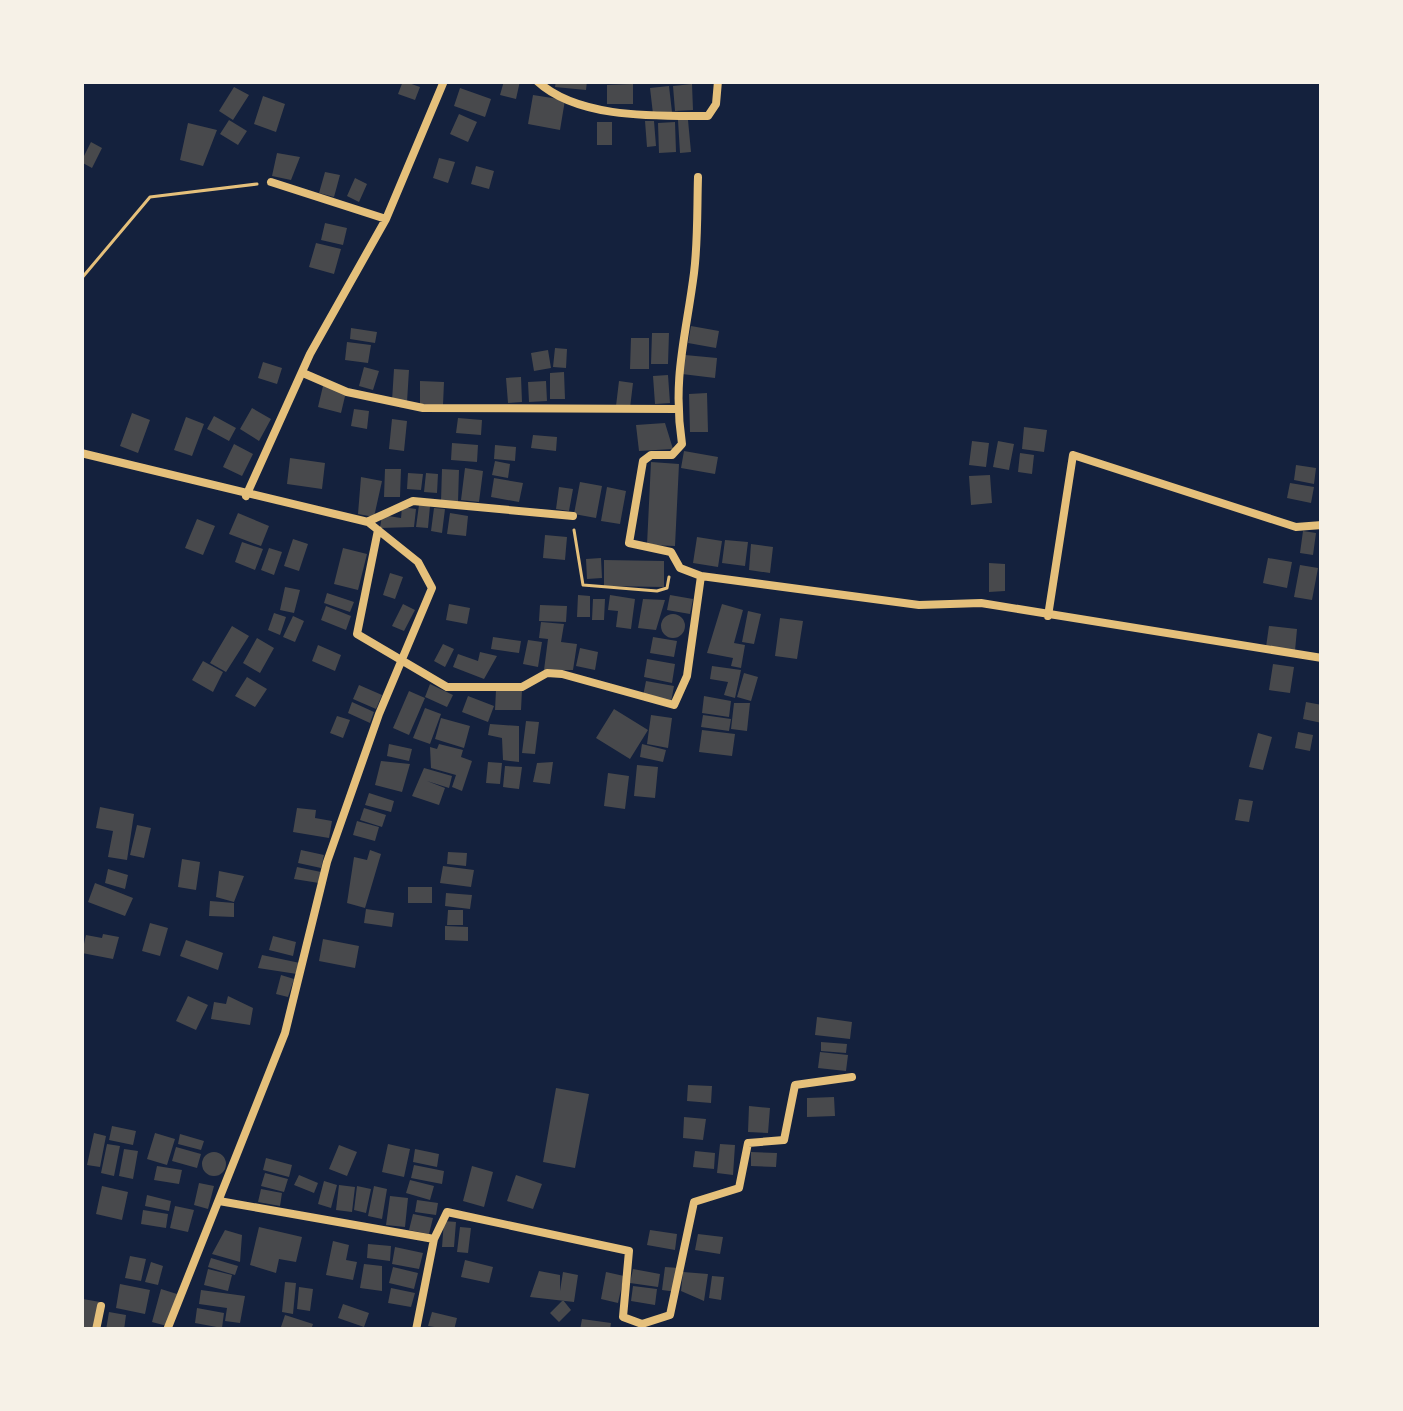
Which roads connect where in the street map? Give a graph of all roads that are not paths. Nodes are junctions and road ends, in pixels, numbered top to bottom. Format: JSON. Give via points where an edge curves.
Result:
{"nodes":[{"id":1,"x":444,"y":81,"type":"edge"},
{"id":2,"x":537,"y":81,"type":"edge"},
{"id":3,"x":718,"y":81,"type":"edge"},
{"id":4,"x":698,"y":176,"type":"dead end"},
{"id":5,"x":271,"y":182,"type":"road end"},
{"id":6,"x":386,"y":219,"type":"junction"},
{"id":7,"x":303,"y":373,"type":"junction"},
{"id":8,"x":676,"y":409,"type":"junction"},
{"id":9,"x":81,"y":453,"type":"edge"},
{"id":10,"x":246,"y":496,"type":"junction"},
{"id":11,"x":573,"y":516,"type":"road end"},
{"id":12,"x":368,"y":522,"type":"junction"},
{"id":13,"x":1322,"y":525,"type":"edge"},
{"id":14,"x":378,"y":530,"type":"junction"},
{"id":15,"x":700,"y":575,"type":"junction"},
{"id":16,"x":1048,"y":616,"type":"junction"},
{"id":17,"x":1322,"y":658,"type":"edge"},
{"id":18,"x":404,"y":663,"type":"junction"},
{"id":19,"x":852,"y":1076,"type":"dead end"},
{"id":20,"x":219,"y":1201,"type":"junction"},
{"id":21,"x":434,"y":1239,"type":"junction"},
{"id":22,"x":101,"y":1306,"type":"dead end"},
{"id":23,"x":97,"y":1330,"type":"edge"},
{"id":24,"x":166,"y":1330,"type":"edge"},
{"id":25,"x":416,"y":1330,"type":"edge"}],
"edges":[{"from":1,"to":6,"type":"street"},
{"from":2,"to":3,"type":"street","via":[[593,106],[708,116]]},
{"from":4,"to":8,"type":"street"},
{"from":5,"to":6,"type":"street"},
{"from":6,"to":7,"type":"street"},
{"from":7,"to":8,"type":"street","via":[[423,408]]},
{"from":7,"to":10,"type":"street"},
{"from":8,"to":15,"type":"street","via":[[679,452],[643,461],[628,540],[671,552],[680,568]]},
{"from":9,"to":10,"type":"street"},
{"from":10,"to":12,"type":"street"},
{"from":11,"to":12,"type":"street","via":[[413,501]]},
{"from":12,"to":14,"type":"street"},
{"from":13,"to":16,"type":"street","via":[[1296,527],[1073,455]]},
{"from":14,"to":18,"type":"street","via":[[418,562],[432,588]]},
{"from":14,"to":18,"type":"street","via":[[357,634]]},
{"from":15,"to":16,"type":"street"},
{"from":15,"to":18,"type":"street","via":[[687,676],[674,705],[562,674],[522,687],[447,687]]},
{"from":16,"to":17,"type":"street"},
{"from":18,"to":20,"type":"street","via":[[327,862],[285,1034]]},
{"from":19,"to":21,"type":"street","via":[[795,1085],[784,1140],[748,1143],[739,1188],[698,1196],[670,1315],[641,1324],[623,1317],[629,1251],[447,1212]]},
{"from":20,"to":21,"type":"street"},
{"from":20,"to":24,"type":"street"},
{"from":21,"to":25,"type":"street"},
{"from":22,"to":23,"type":"street"}]}
